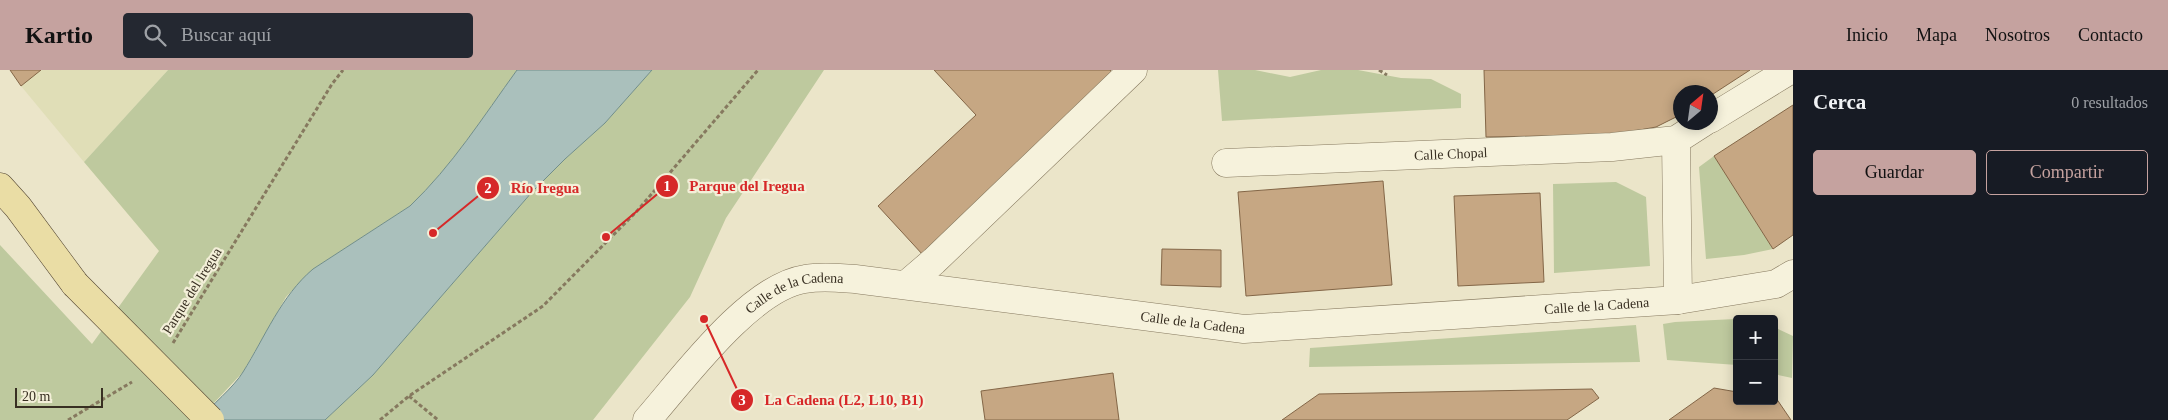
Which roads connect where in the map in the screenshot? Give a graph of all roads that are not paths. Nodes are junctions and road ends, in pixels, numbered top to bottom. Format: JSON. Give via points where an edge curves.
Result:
{"nodes":[{"id":1,"x":1133,"y":70,"type":"edge"},
{"id":2,"x":1790,"y":70,"type":"edge"},
{"id":3,"x":1718,"y":114,"type":"edge"},
{"id":4,"x":1692,"y":130,"type":"edge"},
{"id":5,"x":1676,"y":140,"type":"junction"},
{"id":6,"x":1226,"y":163,"type":"dead end"},
{"id":7,"x":0,"y":187,"type":"edge"},
{"id":8,"x":0,"y":210,"type":"edge"},
{"id":9,"x":76,"y":284,"type":"junction"},
{"id":10,"x":1787,"y":285,"type":"edge"},
{"id":11,"x":906,"y":286,"type":"junction"},
{"id":12,"x":1678,"y":300,"type":"junction"},
{"id":13,"x":210,"y":420,"type":"edge"},
{"id":14,"x":647,"y":420,"type":"edge"}],
"edges":[{"from":1,"to":11,"type":"street"},
{"from":2,"to":3,"type":"street"},
{"from":4,"to":5,"type":"street","name":"Calle Chopal"},
{"from":5,"to":6,"type":"street","name":"Calle Chopal","via":[[1612,147]]},
{"from":5,"to":12,"type":"street"},
{"from":7,"to":9,"type":"main road"},
{"from":8,"to":9,"type":"main road"},
{"from":9,"to":13,"type":"main road","bridge":true},
{"from":10,"to":12,"type":"street","name":"Calle de la Cadena"},
{"from":11,"to":12,"type":"street","name":"Calle de la Cadena","via":[[1244,329]]},
{"from":11,"to":14,"type":"street","name":"Calle de la Cadena","via":[[831,277],[804,279],[784,286],[762,298],[728,329]]}]}
